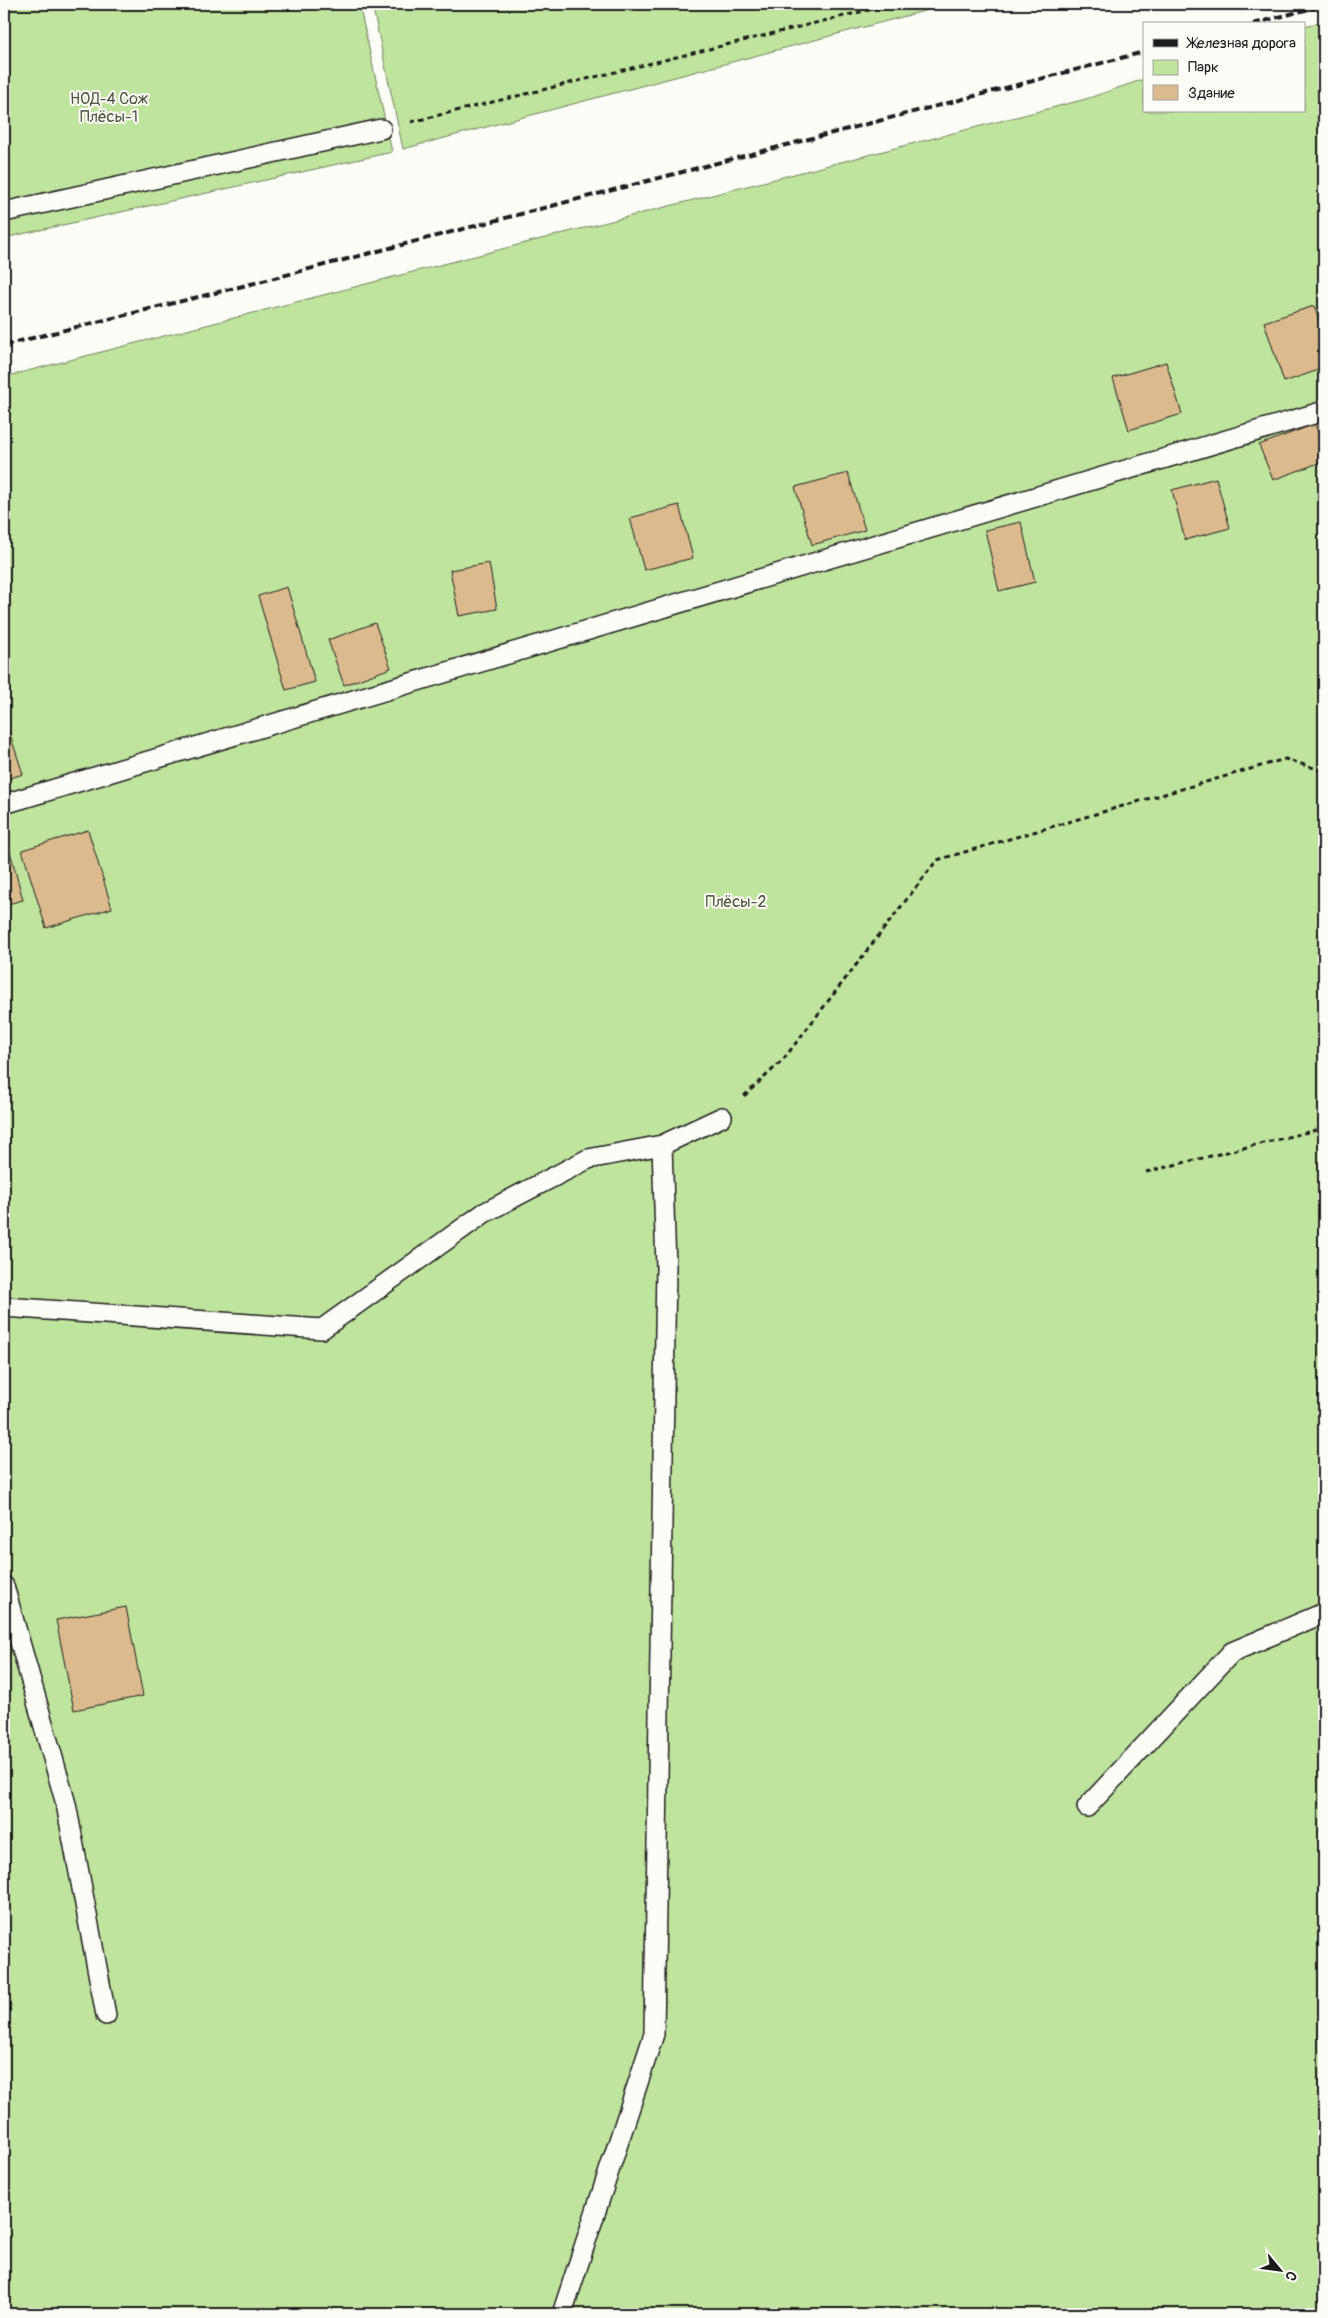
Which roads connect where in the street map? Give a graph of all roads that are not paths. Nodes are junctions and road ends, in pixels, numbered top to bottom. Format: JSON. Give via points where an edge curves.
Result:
{"nodes":[{"id":1,"x":381,"y":129,"type":"road end"},
{"id":2,"x":4,"y":212,"type":"edge"},
{"id":3,"x":1324,"y":411,"type":"edge"},
{"id":4,"x":4,"y":804,"type":"edge"},
{"id":5,"x":722,"y":1116,"type":"road end"},
{"id":6,"x":662,"y":1145,"type":"junction"},
{"id":7,"x":4,"y":1307,"type":"edge"},
{"id":8,"x":4,"y":1586,"type":"edge"},
{"id":9,"x":1324,"y":1613,"type":"edge"},
{"id":10,"x":1087,"y":1807,"type":"dead end"},
{"id":11,"x":106,"y":2015,"type":"dead end"},
{"id":12,"x":562,"y":2314,"type":"edge"}],
"edges":[{"from":1,"to":2,"type":"lane"},
{"from":3,"to":4,"type":"lane"},
{"from":5,"to":6,"type":"lane"},
{"from":6,"to":7,"type":"lane","via":[[588,1159],[484,1213],[322,1329]]},
{"from":6,"to":12,"type":"lane","via":[[666,1267],[654,2034]]},
{"from":8,"to":11,"type":"lane","via":[[66,1804]]},
{"from":9,"to":10,"type":"lane","via":[[1232,1652]]}]}
